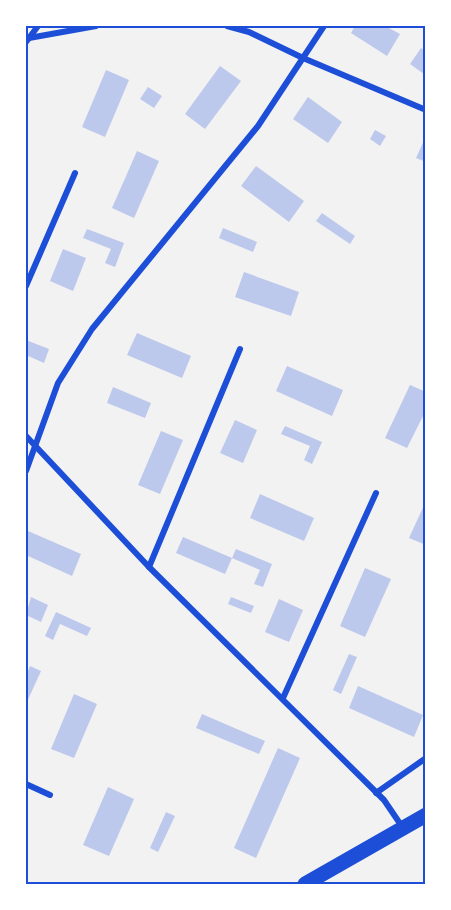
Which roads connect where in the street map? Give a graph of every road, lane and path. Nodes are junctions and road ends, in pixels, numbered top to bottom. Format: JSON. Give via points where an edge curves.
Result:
{"nodes":[{"id":1,"x":38,"y":26,"type":"edge"},
{"id":2,"x":96,"y":26,"type":"edge"},
{"id":3,"x":227,"y":26,"type":"edge"},
{"id":4,"x":324,"y":26,"type":"edge"},
{"id":5,"x":27,"y":40,"type":"edge"},
{"id":6,"x":303,"y":58,"type":"junction"},
{"id":7,"x":426,"y":110,"type":"edge"},
{"id":8,"x":75,"y":173,"type":"dead end"},
{"id":9,"x":26,"y":286,"type":"edge"},
{"id":10,"x":240,"y":349,"type":"dead end"},
{"id":11,"x":26,"y":436,"type":"edge"},
{"id":12,"x":36,"y":446,"type":"junction"},
{"id":13,"x":26,"y":471,"type":"edge"},
{"id":14,"x":376,"y":493,"type":"dead end"},
{"id":15,"x":149,"y":567,"type":"junction"},
{"id":16,"x":283,"y":698,"type":"junction"},
{"id":17,"x":426,"y":758,"type":"edge"},
{"id":18,"x":26,"y":784,"type":"edge"},
{"id":19,"x":376,"y":793,"type":"junction"},
{"id":20,"x":50,"y":795,"type":"dead end"},
{"id":21,"x":426,"y":815,"type":"edge"},
{"id":22,"x":403,"y":828,"type":"junction"},
{"id":23,"x":305,"y":885,"type":"edge"}],
"edges":[{"from":1,"to":5,"type":"street"},
{"from":2,"to":5,"type":"street"},
{"from":3,"to":6,"type":"street","via":[[249,32]]},
{"from":4,"to":6,"type":"street"},
{"from":6,"to":7,"type":"street"},
{"from":6,"to":12,"type":"street","via":[[258,126],[92,329],[58,383]]},
{"from":8,"to":9,"type":"street"},
{"from":10,"to":15,"type":"street"},
{"from":11,"to":12,"type":"street"},
{"from":12,"to":13,"type":"street"},
{"from":12,"to":15,"type":"street"},
{"from":14,"to":16,"type":"street"},
{"from":15,"to":16,"type":"street"},
{"from":16,"to":19,"type":"street"},
{"from":17,"to":19,"type":"street"},
{"from":18,"to":20,"type":"street"},
{"from":19,"to":22,"type":"street"},
{"from":21,"to":22,"type":"main road"},
{"from":22,"to":23,"type":"main road"}]}
